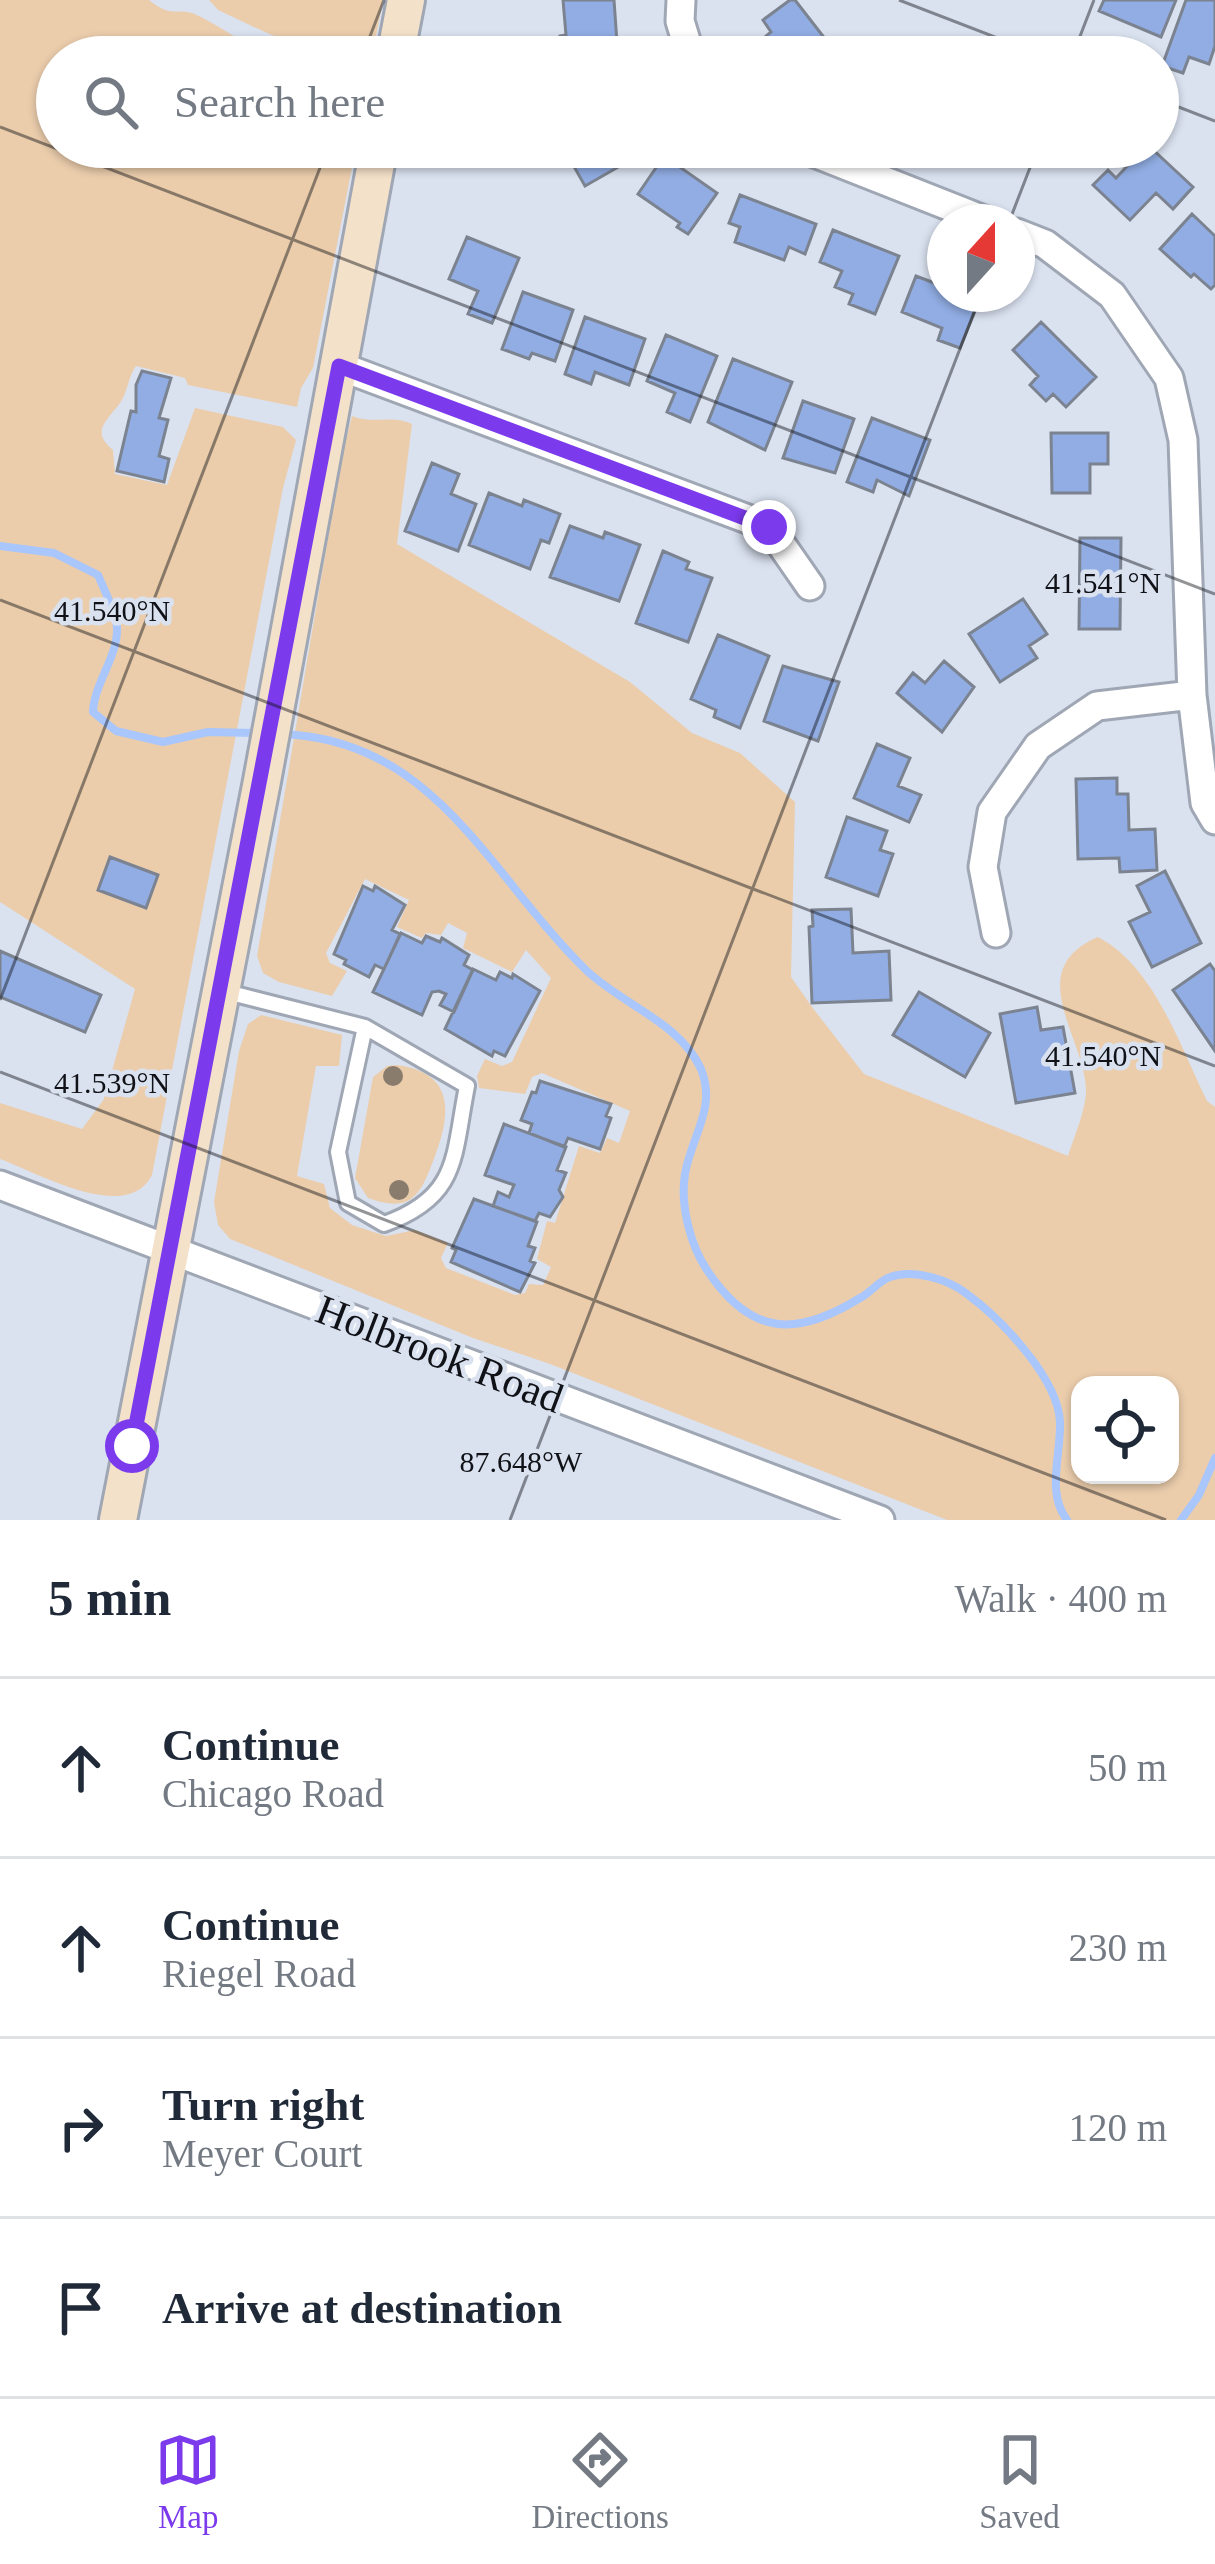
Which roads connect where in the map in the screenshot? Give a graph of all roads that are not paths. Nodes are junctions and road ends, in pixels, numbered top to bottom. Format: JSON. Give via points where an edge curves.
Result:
{"nodes":[{"id":1,"x":406,"y":0,"type":"edge"},
{"id":2,"x":682,"y":0,"type":"edge"},
{"id":3,"x":399,"y":36,"type":"edge"},
{"id":4,"x":685,"y":36,"type":"edge"},
{"id":5,"x":375,"y":168,"type":"edge"},
{"id":6,"x":852,"y":168,"type":"edge"},
{"id":7,"x":943,"y":204,"type":"edge"},
{"id":8,"x":1035,"y":240,"type":"edge"},
{"id":9,"x":339,"y":366,"type":"junction"},
{"id":10,"x":1202,"y":515,"type":"edge"},
{"id":11,"x":811,"y":586,"type":"dead end"},
{"id":12,"x":1192,"y":695,"type":"junction"},
{"id":13,"x":1215,"y":820,"type":"edge"},
{"id":14,"x":996,"y":933,"type":"dead end"},
{"id":15,"x":221,"y":990,"type":"junction"},
{"id":16,"x":365,"y":1027,"type":"junction"},
{"id":17,"x":0,"y":1185,"type":"edge"},
{"id":18,"x":170,"y":1251,"type":"junction"},
{"id":19,"x":118,"y":1520,"type":"edge"},
{"id":20,"x":880,"y":1520,"type":"edge"}],
"edges":[{"from":1,"to":3,"type":"street"},
{"from":2,"to":4,"type":"street"},
{"from":5,"to":9,"type":"street"},
{"from":6,"to":7,"type":"street"},
{"from":8,"to":10,"type":"street","via":[[1112,295],[1169,378]]},
{"from":9,"to":11,"type":"street","via":[[769,527]]},
{"from":9,"to":15,"type":"street"},
{"from":10,"to":12,"type":"street"},
{"from":12,"to":13,"type":"street","via":[[1204,803]]},
{"from":12,"to":14,"type":"street","via":[[1097,706],[1038,746],[992,812],[983,867]]},
{"from":15,"to":16,"type":"lane"},
{"from":15,"to":18,"type":"street"},
{"from":16,"to":16,"type":"lane","via":[[338,1152],[348,1203],[384,1224],[418,1212],[448,1178],[466,1086]]},
{"from":17,"to":18,"type":"street","name":"Holbrook Road"},
{"from":18,"to":19,"type":"street"},
{"from":18,"to":20,"type":"street","name":"Holbrook Road"}]}
